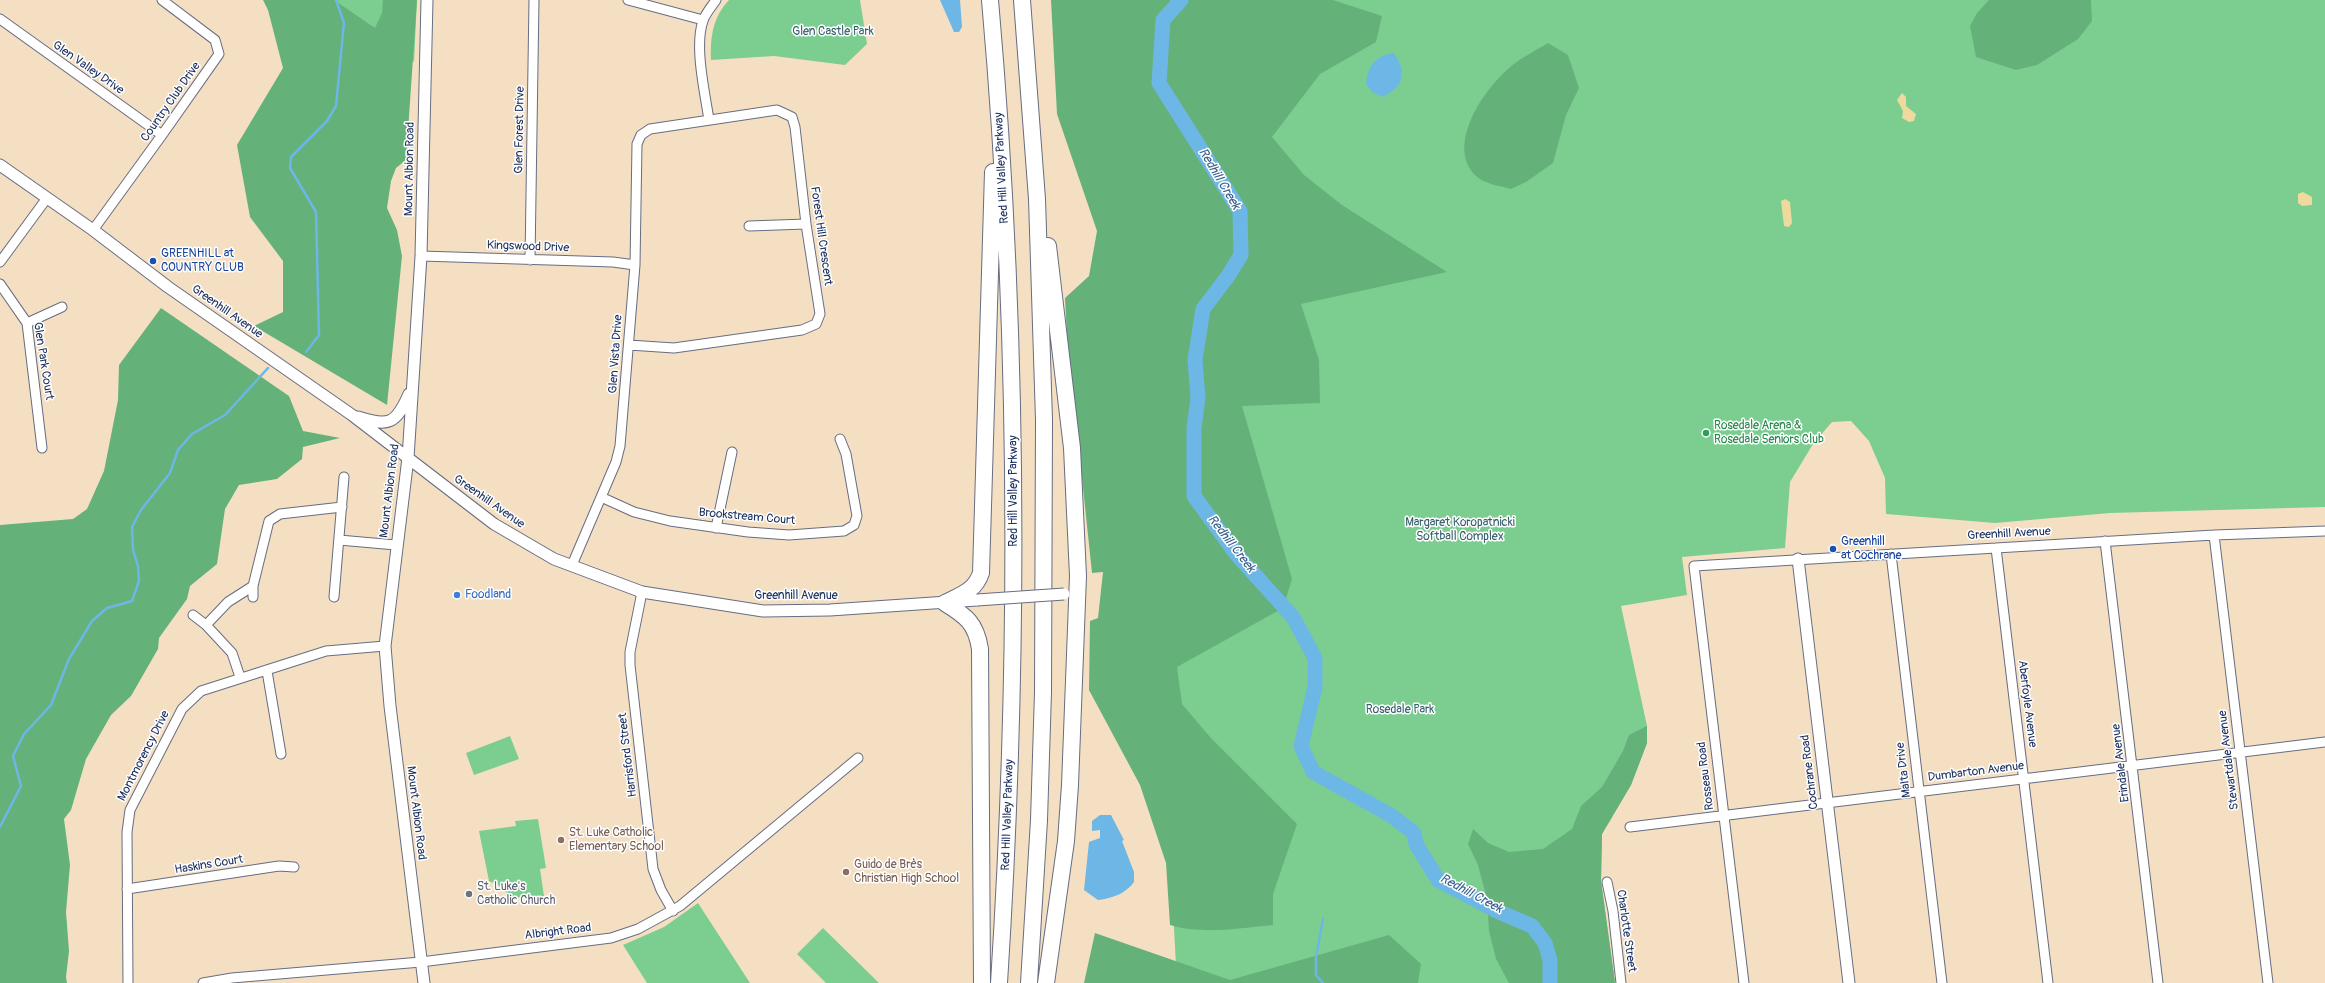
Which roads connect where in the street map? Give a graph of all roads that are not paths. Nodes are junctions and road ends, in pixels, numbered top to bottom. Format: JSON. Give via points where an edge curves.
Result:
{"nodes":[{"id":1,"x":162,"y":0,"type":"edge"},
{"id":2,"x":427,"y":0,"type":"edge"},
{"id":3,"x":534,"y":0,"type":"edge"},
{"id":4,"x":628,"y":0,"type":"edge"},
{"id":5,"x":716,"y":0,"type":"edge"},
{"id":6,"x":990,"y":0,"type":"edge"},
{"id":7,"x":1022,"y":0,"type":"edge"},
{"id":8,"x":0,"y":19,"type":"edge"},
{"id":9,"x":702,"y":20,"type":"junction"},
{"id":10,"x":997,"y":87,"type":"junction"},
{"id":11,"x":709,"y":120,"type":"junction"},
{"id":12,"x":162,"y":135,"type":"junction"},
{"id":13,"x":641,"y":135,"type":"joint"},
{"id":14,"x":0,"y":165,"type":"edge"},
{"id":15,"x":47,"y":198,"type":"junction"},
{"id":16,"x":1037,"y":199,"type":"junction"},
{"id":17,"x":806,"y":224,"type":"junction"},
{"id":18,"x":749,"y":226,"type":"dead end"},
{"id":19,"x":93,"y":230,"type":"junction"},
{"id":20,"x":421,"y":256,"type":"junction"},
{"id":21,"x":530,"y":260,"type":"junction"},
{"id":22,"x":0,"y":262,"type":"edge"},
{"id":23,"x":635,"y":265,"type":"junction"},
{"id":24,"x":0,"y":284,"type":"edge"},
{"id":25,"x":62,"y":308,"type":"dead end"},
{"id":26,"x":27,"y":323,"type":"junction"},
{"id":27,"x":629,"y":345,"type":"junction"},
{"id":28,"x":412,"y":388,"type":"junction"},
{"id":29,"x":352,"y":415,"type":"junction"},
{"id":30,"x":840,"y":439,"type":"dead end"},
{"id":31,"x":42,"y":448,"type":"dead end"},
{"id":32,"x":732,"y":452,"type":"dead end"},
{"id":33,"x":408,"y":458,"type":"junction"},
{"id":34,"x":344,"y":477,"type":"dead end"},
{"id":35,"x":601,"y":497,"type":"junction"},
{"id":36,"x":342,"y":507,"type":"junction"},
{"id":37,"x":716,"y":528,"type":"junction"},
{"id":38,"x":2325,"y":531,"type":"edge"},
{"id":39,"x":2214,"y":535,"type":"junction"},
{"id":40,"x":339,"y":540,"type":"junction"},
{"id":41,"x":2106,"y":541,"type":"junction"},
{"id":42,"x":396,"y":545,"type":"junction"},
{"id":43,"x":1996,"y":548,"type":"junction"},
{"id":44,"x":1891,"y":554,"type":"junction"},
{"id":45,"x":1798,"y":558,"type":"junction"},
{"id":46,"x":572,"y":566,"type":"junction"},
{"id":47,"x":1694,"y":566,"type":"joint"},
{"id":48,"x":253,"y":586,"type":"junction"},
{"id":49,"x":642,"y":592,"type":"junction"},
{"id":50,"x":1071,"y":594,"type":"junction"},
{"id":51,"x":254,"y":597,"type":"dead end"},
{"id":52,"x":334,"y":597,"type":"dead end"},
{"id":53,"x":945,"y":603,"type":"junction"},
{"id":54,"x":193,"y":616,"type":"dead end"},
{"id":55,"x":206,"y":625,"type":"junction"},
{"id":56,"x":385,"y":646,"type":"junction"},
{"id":57,"x":267,"y":671,"type":"junction"},
{"id":58,"x":240,"y":677,"type":"junction"},
{"id":59,"x":2325,"y":742,"type":"edge"},
{"id":60,"x":2240,"y":753,"type":"junction"},
{"id":61,"x":281,"y":754,"type":"dead end"},
{"id":62,"x":858,"y":758,"type":"dead end"},
{"id":63,"x":2133,"y":766,"type":"junction"},
{"id":64,"x":2024,"y":779,"type":"junction"},
{"id":65,"x":1919,"y":791,"type":"junction"},
{"id":66,"x":1827,"y":802,"type":"junction"},
{"id":67,"x":1723,"y":815,"type":"junction"},
{"id":68,"x":1630,"y":827,"type":"dead end"},
{"id":69,"x":294,"y":867,"type":"dead end"},
{"id":70,"x":1607,"y":882,"type":"dead end"},
{"id":71,"x":127,"y":890,"type":"junction"},
{"id":72,"x":673,"y":911,"type":"junction"},
{"id":73,"x":421,"y":962,"type":"junction"},
{"id":74,"x":128,"y":983,"type":"edge"},
{"id":75,"x":203,"y":983,"type":"edge"},
{"id":76,"x":424,"y":983,"type":"edge"},
{"id":77,"x":982,"y":983,"type":"edge"},
{"id":78,"x":999,"y":983,"type":"edge"},
{"id":79,"x":1029,"y":983,"type":"edge"},
{"id":80,"x":1046,"y":983,"type":"edge"},
{"id":81,"x":1620,"y":983,"type":"edge"},
{"id":82,"x":1744,"y":983,"type":"edge"},
{"id":83,"x":1849,"y":983,"type":"edge"},
{"id":84,"x":1942,"y":983,"type":"edge"},
{"id":85,"x":2048,"y":983,"type":"edge"},
{"id":86,"x":2158,"y":983,"type":"edge"},
{"id":87,"x":2268,"y":983,"type":"edge"}],
"edges":[{"from":1,"to":12,"type":"street","name":"Country Club Drive","via":[[216,40],[219,48],[217,59]]},
{"from":2,"to":20,"type":"street","name":"Mount Albion Road"},
{"from":3,"to":21,"type":"street","name":"Glen Forest Drive"},
{"from":4,"to":9,"type":"street"},
{"from":5,"to":9,"type":"street"},
{"from":6,"to":10,"type":"highway","name":"Red Hill Valley Parkway"},
{"from":7,"to":16,"type":"highway"},
{"from":8,"to":12,"type":"street","name":"Glen Valley Drive"},
{"from":9,"to":11,"type":"street","via":[[700,63]]},
{"from":10,"to":53,"type":"highway","via":[[992,115],[993,160],[981,573],[969,592]]},
{"from":10,"to":78,"type":"highway","name":"Red Hill Valley Parkway","via":[[1012,361],[1015,567],[1008,844]]},
{"from":11,"to":13,"type":"street","name":"Forest Hill Crescent","via":[[650,129]]},
{"from":11,"to":17,"type":"street","name":"Forest Hill Crescent","via":[[777,110],[792,117]]},
{"from":12,"to":19,"type":"street","name":"Country Club Drive"},
{"from":13,"to":23,"type":"street","name":"Glen Vista Drive","via":[[637,144]]},
{"from":14,"to":15,"type":"street","name":"Greenhill Avenue"},
{"from":15,"to":19,"type":"street","name":"Greenhill Avenue"},
{"from":15,"to":22,"type":"street"},
{"from":16,"to":50,"type":"highway","via":[[1047,239],[1072,448],[1076,504]]},
{"from":16,"to":79,"type":"highway","via":[[1044,420],[1044,562],[1039,820]]},
{"from":17,"to":18,"type":"street"},
{"from":17,"to":27,"type":"street","name":"Forest Hill Crescent","via":[[820,314],[816,324],[802,330],[674,348]]},
{"from":19,"to":29,"type":"street","name":"Greenhill Avenue","via":[[168,287]]},
{"from":20,"to":21,"type":"street","name":"Kingswood Drive"},
{"from":20,"to":28,"type":"street","name":"Mount Albion Road"},
{"from":21,"to":23,"type":"street","name":"Kingswood Drive"},
{"from":23,"to":27,"type":"street","name":"Glen Vista Drive"},
{"from":24,"to":26,"type":"street","name":"Glen Park Court"},
{"from":25,"to":26,"type":"street"},
{"from":26,"to":31,"type":"street","name":"Glen Park Court"},
{"from":27,"to":35,"type":"street","name":"Glen Vista Drive","via":[[620,446]]},
{"from":28,"to":29,"type":"street","via":[[402,410],[392,420],[384,423]]},
{"from":28,"to":33,"type":"street","name":"Mount Albion Road"},
{"from":29,"to":33,"type":"street","name":"Greenhill Avenue"},
{"from":30,"to":37,"type":"street","name":"Brookstream Court","via":[[846,454],[857,516],[854,525],[844,531],[789,535]]},
{"from":32,"to":37,"type":"street"},
{"from":33,"to":42,"type":"street","name":"Mount Albion Road"},
{"from":33,"to":46,"type":"street","name":"Greenhill Avenue","via":[[504,531]]},
{"from":34,"to":36,"type":"street"},
{"from":35,"to":37,"type":"street","name":"Brookstream Court","via":[[634,512]]},
{"from":35,"to":46,"type":"street","name":"Glen Vista Drive"},
{"from":36,"to":40,"type":"street"},
{"from":36,"to":48,"type":"street","via":[[280,514],[269,521]]},
{"from":38,"to":39,"type":"street","name":"Greenhill Avenue"},
{"from":39,"to":41,"type":"street","name":"Greenhill Avenue"},
{"from":39,"to":60,"type":"street","name":"Stewartdale Avenue"},
{"from":40,"to":42,"type":"street"},
{"from":40,"to":52,"type":"street"},
{"from":41,"to":43,"type":"street","name":"Greenhill Avenue"},
{"from":41,"to":63,"type":"street","name":"Erindale Avenue"},
{"from":42,"to":56,"type":"street","name":"Mount Albion Road"},
{"from":43,"to":44,"type":"street","name":"Greenhill Avenue"},
{"from":43,"to":64,"type":"street","name":"Aberfoyle Avenue"},
{"from":44,"to":45,"type":"street","name":"Greenhill Avenue"},
{"from":44,"to":65,"type":"street","name":"Malta Drive"},
{"from":45,"to":47,"type":"street","name":"Greenhill Avenue"},
{"from":45,"to":66,"type":"street","name":"Cochrane Road"},
{"from":46,"to":49,"type":"street","name":"Greenhill Avenue"},
{"from":47,"to":67,"type":"street","name":"Rosseau Road"},
{"from":48,"to":51,"type":"street"},
{"from":48,"to":55,"type":"street","via":[[228,602]]},
{"from":49,"to":53,"type":"street","name":"Greenhill Avenue","via":[[763,611]]},
{"from":49,"to":72,"type":"street","name":"Harrisford Street","via":[[630,652],[632,694],[652,869]]},
{"from":50,"to":53,"type":"street","name":"Greenhill Avenue","bridge":true},
{"from":50,"to":80,"type":"highway","via":[[1076,665],[1067,834]]},
{"from":53,"to":77,"type":"highway","via":[[965,614],[971,622],[980,649]]},
{"from":54,"to":55,"type":"street"},
{"from":55,"to":58,"type":"street","via":[[232,653]]},
{"from":56,"to":57,"type":"street","name":"Montmorency Drive","via":[[326,651]]},
{"from":56,"to":73,"type":"street","name":"Mount Albion Road"},
{"from":57,"to":58,"type":"street","name":"Montmorency Drive"},
{"from":57,"to":61,"type":"street"},
{"from":58,"to":71,"type":"street","name":"Montmorency Drive","via":[[201,691],[182,709],[130,810],[127,832]]},
{"from":59,"to":60,"type":"street","name":"Dumbarton Avenue"},
{"from":60,"to":63,"type":"street","name":"Dumbarton Avenue"},
{"from":60,"to":87,"type":"street","name":"Stewartdale Avenue"},
{"from":62,"to":72,"type":"street","name":"Albright Road"},
{"from":63,"to":64,"type":"street","name":"Dumbarton Avenue"},
{"from":63,"to":86,"type":"street","name":"Erindale Avenue"},
{"from":64,"to":65,"type":"street","name":"Dumbarton Avenue"},
{"from":64,"to":85,"type":"street","name":"Aberfoyle Avenue"},
{"from":65,"to":66,"type":"street","name":"Dumbarton Avenue"},
{"from":65,"to":84,"type":"street","name":"Malta Drive"},
{"from":66,"to":67,"type":"street","name":"Dumbarton Avenue"},
{"from":66,"to":83,"type":"street","name":"Cochrane Road"},
{"from":67,"to":68,"type":"street","name":"Dumbarton Avenue"},
{"from":67,"to":82,"type":"street","name":"Rosseau Road"},
{"from":69,"to":71,"type":"street","name":"Haskins Court","via":[[279,866]]},
{"from":70,"to":81,"type":"street","name":"Charlotte Street","via":[[1613,911]]},
{"from":71,"to":74,"type":"street","name":"Montmorency Drive"},
{"from":72,"to":73,"type":"street","name":"Albright Road","via":[[638,929],[611,938]]},
{"from":73,"to":75,"type":"street","name":"Albright Road","via":[[232,978]]},
{"from":73,"to":76,"type":"street","name":"Mount Albion Road"}]}
